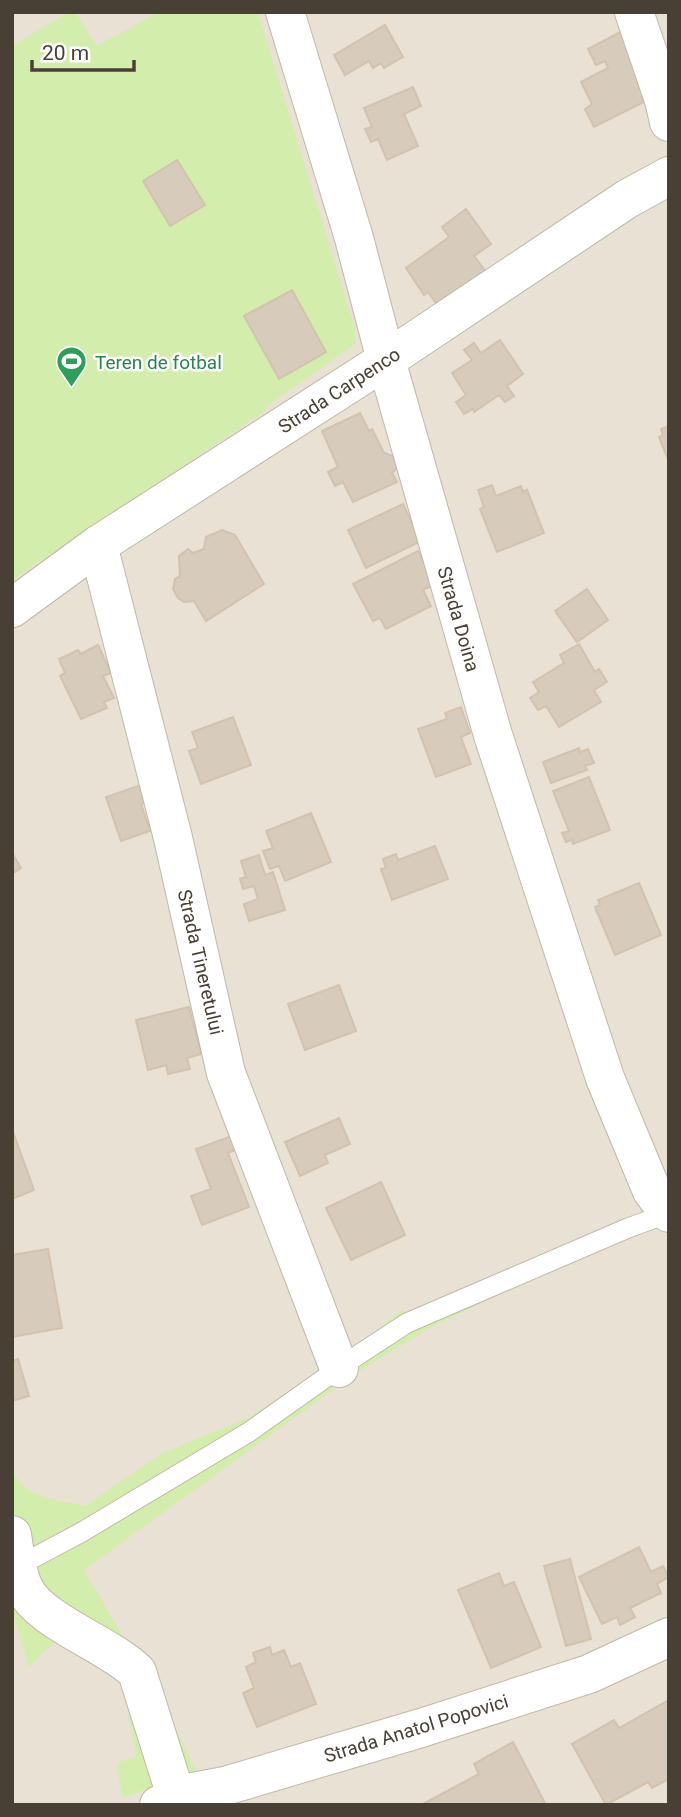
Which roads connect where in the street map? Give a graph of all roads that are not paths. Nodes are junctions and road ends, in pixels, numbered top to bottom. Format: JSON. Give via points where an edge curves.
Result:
{"nodes":[{"id":1,"x":285,"y":12,"type":"edge"},
{"id":2,"x":634,"y":12,"type":"edge"},
{"id":3,"x":669,"y":122,"type":"edge"},
{"id":4,"x":669,"y":176,"type":"edge"},
{"id":5,"x":386,"y":360,"type":"junction"},
{"id":6,"x":98,"y":545,"type":"junction"},
{"id":7,"x":12,"y":608,"type":"edge"},
{"id":8,"x":669,"y":1213,"type":"edge"},
{"id":9,"x":339,"y":1368,"type":"junction"},
{"id":10,"x":15,"y":1548,"type":"edge"},
{"id":11,"x":669,"y":1637,"type":"edge"},
{"id":12,"x":182,"y":1800,"type":"edge"}],
"edges":[{"from":1,"to":5,"type":"street","name":"Strada Doina"},
{"from":2,"to":3,"type":"street"},
{"from":4,"to":5,"type":"street","name":"Strada Carpenco","via":[[627,199]]},
{"from":5,"to":6,"type":"street","name":"Strada Carpenco"},
{"from":5,"to":8,"type":"street","name":"Strada Doina","via":[[493,735],[573,987],[652,1191]]},
{"from":6,"to":7,"type":"street","name":"Strada Carpenco"},
{"from":6,"to":9,"type":"street","name":"Strada Tineretului","via":[[173,838],[226,1073]]},
{"from":8,"to":9,"type":"lane","via":[[407,1323]]},
{"from":9,"to":10,"type":"lane","via":[[249,1432],[82,1532],[35,1556]]},
{"from":10,"to":12,"type":"street","via":[[24,1590],[35,1603],[137,1672]]},
{"from":11,"to":12,"type":"street","name":"Strada Anatol Popovici","via":[[589,1674]]}]}
